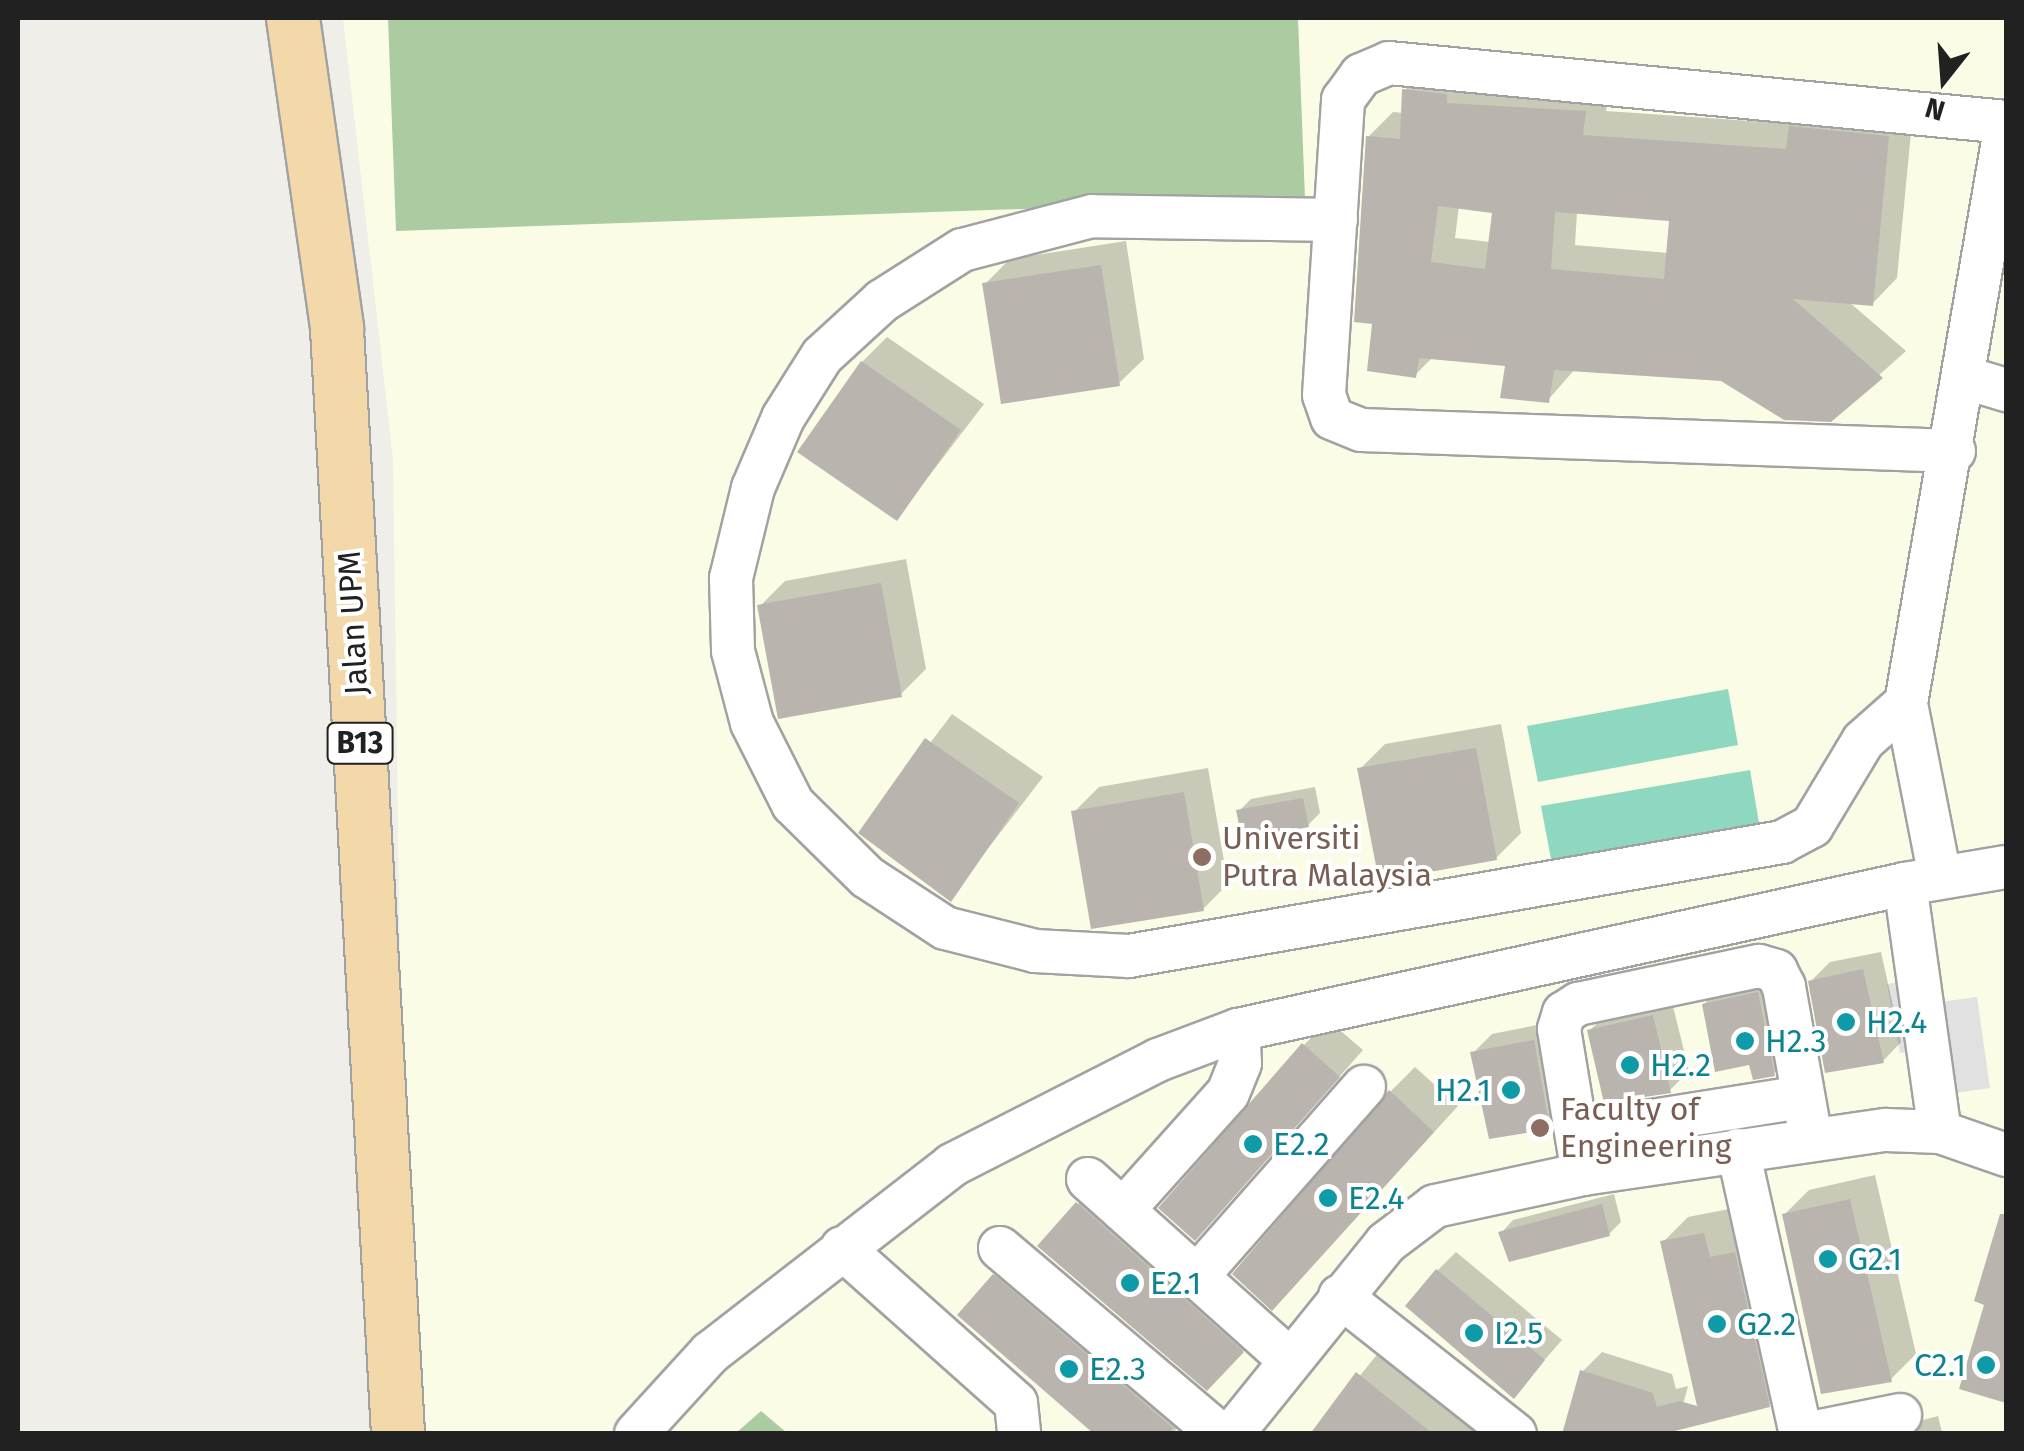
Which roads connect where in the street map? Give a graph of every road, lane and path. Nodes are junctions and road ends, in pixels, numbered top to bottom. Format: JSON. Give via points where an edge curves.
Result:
{"nodes":[{"id":1,"x":291,"y":30,"type":"edge"},
{"id":2,"x":2005,"y":139,"type":"edge"},
{"id":3,"x":1336,"y":220,"type":"junction"},
{"id":4,"x":1966,"y":378,"type":"junction"},
{"id":5,"x":2006,"y":390,"type":"edge"},
{"id":6,"x":1954,"y":451,"type":"junction"},
{"id":7,"x":1906,"y":703,"type":"junction"},
{"id":8,"x":2006,"y":867,"type":"edge"},
{"id":9,"x":1922,"y":880,"type":"junction"},
{"id":10,"x":1238,"y":1030,"type":"junction"},
{"id":11,"x":1364,"y":1087,"type":"dead end"},
{"id":12,"x":1802,"y":1097,"type":"junction"},
{"id":13,"x":1940,"y":1132,"type":"junction"},
{"id":14,"x":1811,"y":1138,"type":"junction"},
{"id":15,"x":1738,"y":1150,"type":"junction"},
{"id":16,"x":1580,"y":1154,"type":"junction"},
{"id":17,"x":2006,"y":1155,"type":"edge"},
{"id":18,"x":1088,"y":1179,"type":"dead end"},
{"id":19,"x":1122,"y":1210,"type":"junction"},
{"id":20,"x":842,"y":1248,"type":"junction"},
{"id":21,"x":1000,"y":1248,"type":"dead end"},
{"id":22,"x":1198,"y":1275,"type":"junction"},
{"id":23,"x":1340,"y":1296,"type":"junction"},
{"id":24,"x":1290,"y":1360,"type":"junction"},
{"id":25,"x":1900,"y":1415,"type":"dead end"},
{"id":26,"x":398,"y":1434,"type":"edge"},
{"id":27,"x":636,"y":1434,"type":"edge"},
{"id":28,"x":1018,"y":1434,"type":"edge"},
{"id":29,"x":1219,"y":1434,"type":"edge"},
{"id":30,"x":1232,"y":1434,"type":"edge"},
{"id":31,"x":1515,"y":1434,"type":"edge"},
{"id":32,"x":1803,"y":1434,"type":"edge"}],
"edges":[{"from":1,"to":26,"type":"main road","name":"Jalan UPM","number":"B13","via":[[337,329]]},
{"from":2,"to":3,"type":"street","via":[[1389,63],[1361,75],[1344,100]]},
{"from":2,"to":4,"type":"street"},
{"from":3,"to":6,"type":"street","via":[[1324,394],[1332,418],[1360,430]]},
{"from":3,"to":7,"type":"street","via":[[1092,216],[962,250],[882,301],[822,356],[783,418],[754,488],[731,578],[732,651],[752,722],[793,804],[866,876],[945,928],[1035,952],[1129,956],[1782,842],[1812,826],[1863,741]]},
{"from":4,"to":5,"type":"street"},
{"from":4,"to":6,"type":"street"},
{"from":6,"to":7,"type":"street"},
{"from":7,"to":9,"type":"street"},
{"from":8,"to":9,"type":"street"},
{"from":9,"to":10,"type":"street"},
{"from":9,"to":13,"type":"street"},
{"from":10,"to":19,"type":"street","via":[[1240,1064],[1228,1093]]},
{"from":10,"to":20,"type":"street","via":[[1158,1060],[952,1165]]},
{"from":11,"to":22,"type":"street"},
{"from":12,"to":14,"type":"street"},
{"from":12,"to":16,"type":"street"},
{"from":12,"to":16,"type":"street","via":[[1776,971],[1759,966],[1578,1004],[1564,1013],[1559,1029]]},
{"from":13,"to":14,"type":"street"},
{"from":13,"to":17,"type":"street"},
{"from":14,"to":15,"type":"street"},
{"from":15,"to":16,"type":"street"},
{"from":15,"to":32,"type":"street"},
{"from":16,"to":23,"type":"street","via":[[1435,1206],[1386,1243]]},
{"from":18,"to":19,"type":"street"},
{"from":19,"to":22,"type":"street"},
{"from":20,"to":27,"type":"street","via":[[710,1353]]},
{"from":20,"to":28,"type":"street","via":[[1016,1403]]},
{"from":21,"to":29,"type":"street"},
{"from":22,"to":24,"type":"street"},
{"from":23,"to":24,"type":"street"},
{"from":23,"to":31,"type":"street"},
{"from":24,"to":30,"type":"street"},
{"from":25,"to":32,"type":"street"}]}
